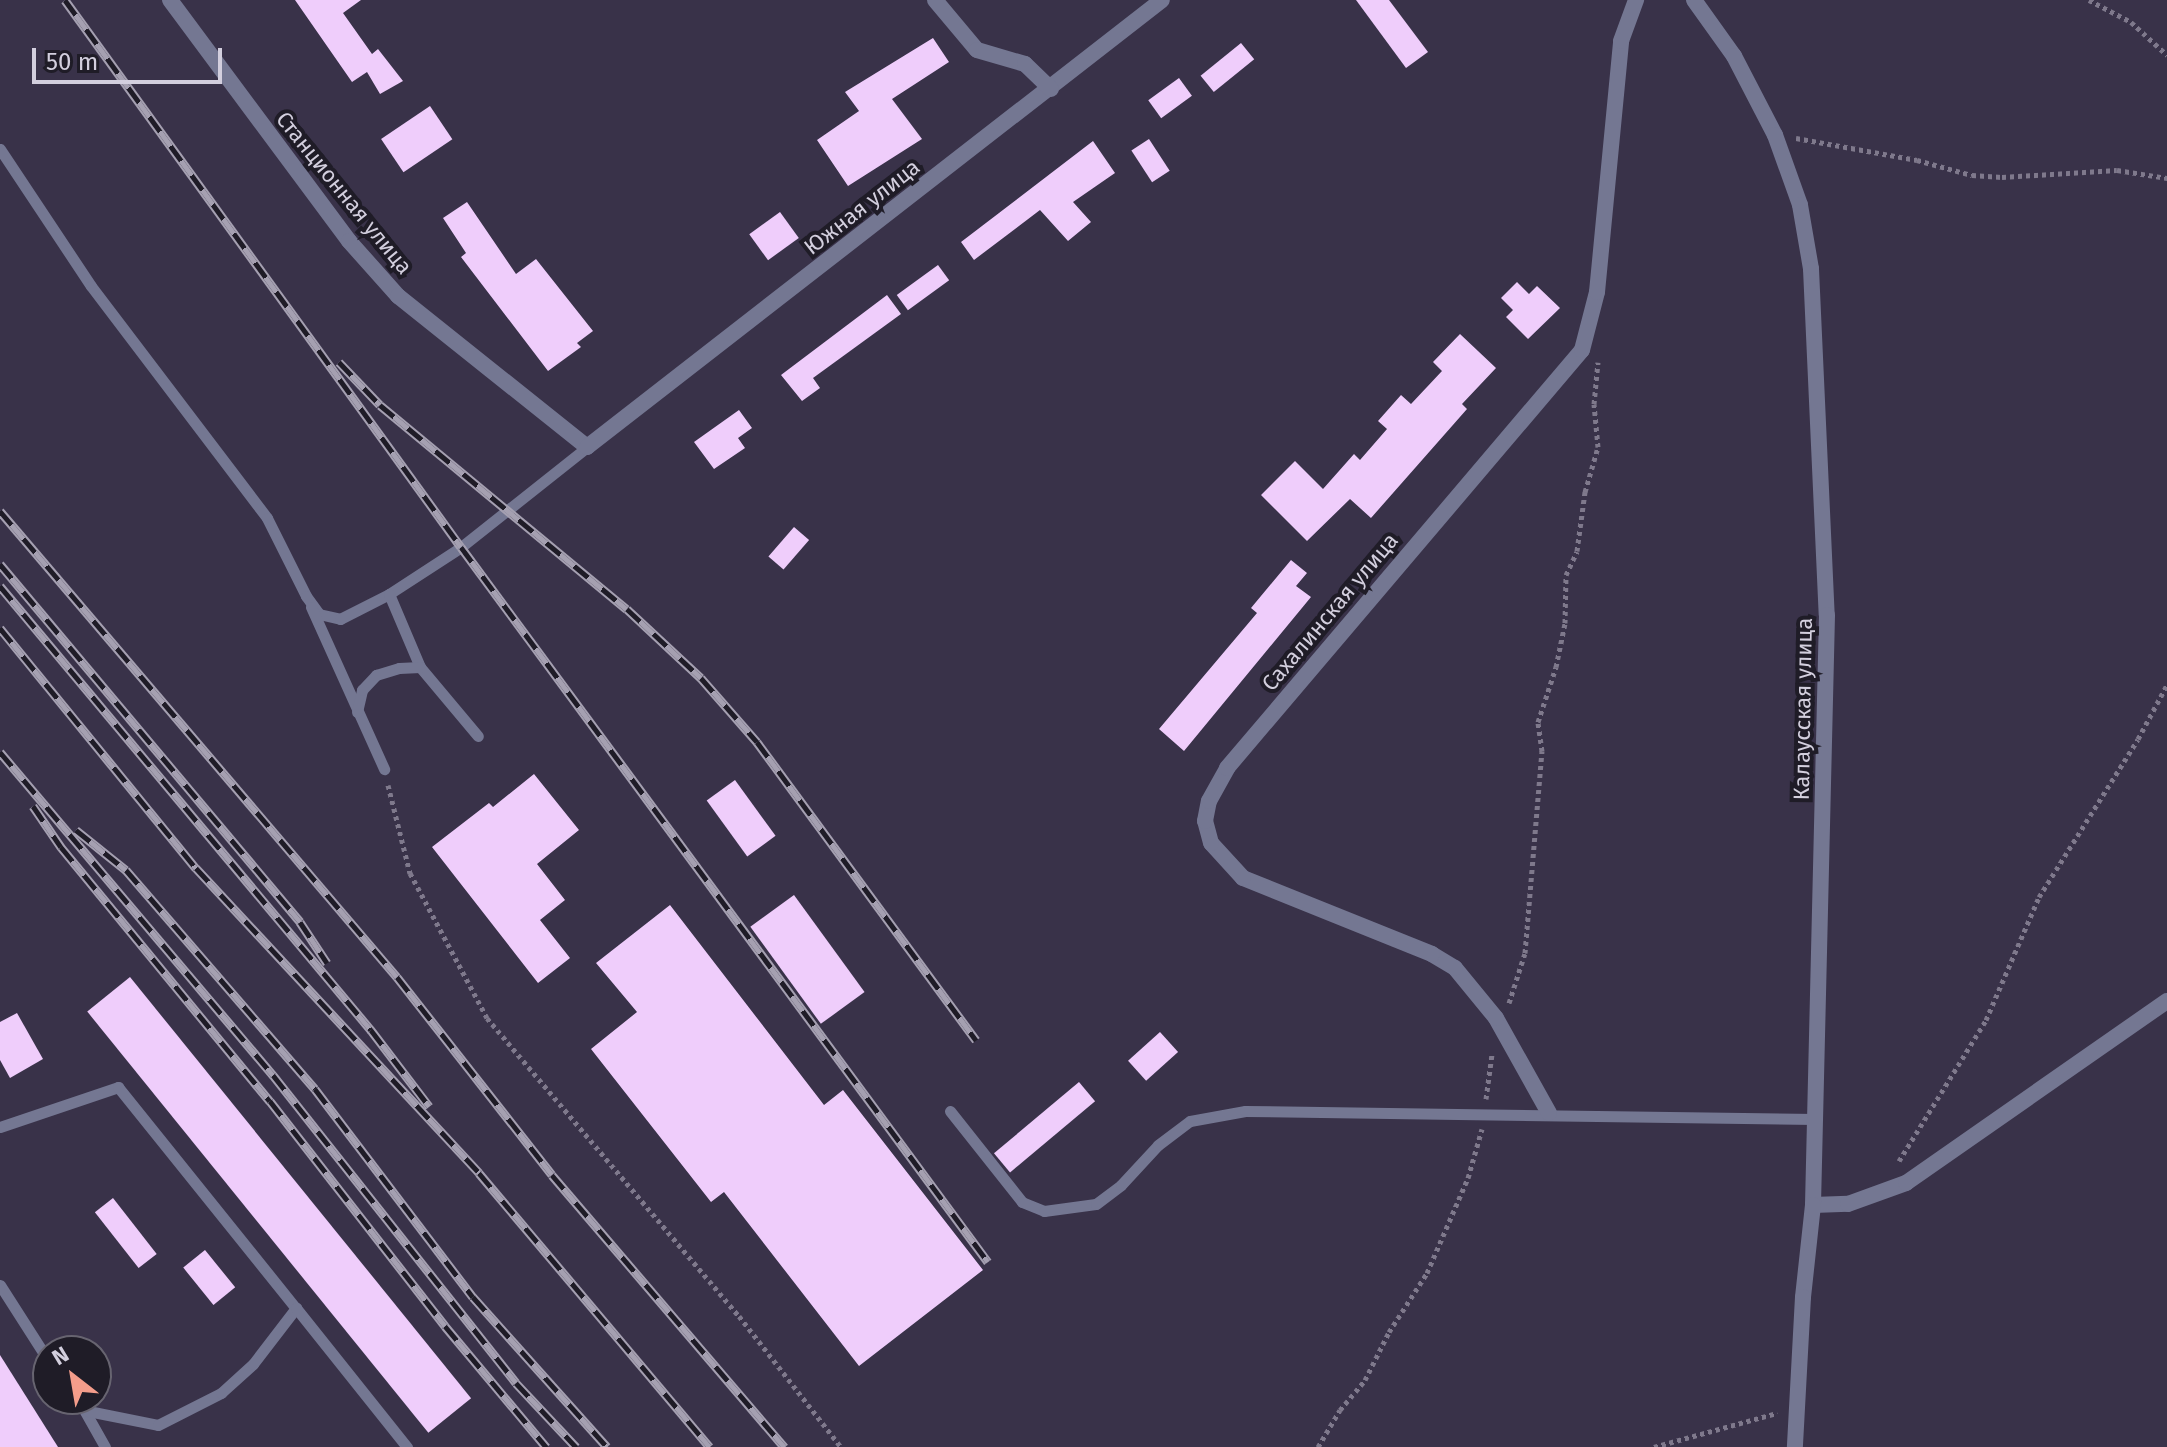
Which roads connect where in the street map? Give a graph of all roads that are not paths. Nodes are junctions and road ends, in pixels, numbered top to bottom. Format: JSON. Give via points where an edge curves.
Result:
{"nodes":[{"id":1,"x":170,"y":0,"type":"edge"},
{"id":2,"x":935,"y":0,"type":"edge"},
{"id":3,"x":1162,"y":0,"type":"edge"},
{"id":4,"x":1636,"y":0,"type":"edge"},
{"id":5,"x":1694,"y":0,"type":"edge"},
{"id":6,"x":1051,"y":89,"type":"junction"},
{"id":7,"x":0,"y":149,"type":"edge"},
{"id":8,"x":587,"y":447,"type":"junction"},
{"id":9,"x":389,"y":594,"type":"junction"},
{"id":10,"x":306,"y":596,"type":"junction"},
{"id":11,"x":420,"y":667,"type":"junction"},
{"id":12,"x":356,"y":712,"type":"junction"},
{"id":13,"x":478,"y":736,"type":"dead end"},
{"id":14,"x":384,"y":769,"type":"road end"},
{"id":15,"x":2167,"y":1001,"type":"edge"},
{"id":16,"x":950,"y":1111,"type":"dead end"},
{"id":17,"x":1549,"y":1113,"type":"junction"},
{"id":18,"x":1815,"y":1119,"type":"junction"},
{"id":19,"x":0,"y":1127,"type":"edge"},
{"id":20,"x":1813,"y":1205,"type":"junction"},
{"id":21,"x":0,"y":1285,"type":"edge"},
{"id":22,"x":296,"y":1308,"type":"junction"},
{"id":23,"x":32,"y":1335,"type":"edge"},
{"id":24,"x":90,"y":1415,"type":"edge"},
{"id":25,"x":108,"y":1415,"type":"edge"},
{"id":26,"x":105,"y":1447,"type":"edge"},
{"id":27,"x":407,"y":1447,"type":"edge"},
{"id":28,"x":1795,"y":1447,"type":"edge"}],
"edges":[{"from":1,"to":8,"type":"street","name":"Станционная улица","via":[[349,241],[398,296]]},
{"from":2,"to":6,"type":"street","via":[[977,50],[1025,64]]},
{"from":3,"to":6,"type":"street","name":"Южная улица"},
{"from":4,"to":17,"type":"street","name":"Сахалинская улица","via":[[1618,61],[1594,313],[1576,360],[1227,768],[1205,821],[1211,843],[1243,878],[1455,968],[1499,1023]]},
{"from":5,"to":18,"type":"street","name":"Калаусская улица","via":[[1734,56],[1775,135],[1800,205],[1811,269],[1827,615]]},
{"from":6,"to":8,"type":"street","name":"Южная улица"},
{"from":7,"to":10,"type":"lane","via":[[91,286],[267,518]]},
{"from":8,"to":9,"type":"lane","via":[[461,547]]},
{"from":9,"to":10,"type":"lane","via":[[340,619],[319,614]]},
{"from":9,"to":11,"type":"lane"},
{"from":10,"to":12,"type":"lane"},
{"from":11,"to":12,"type":"lane","via":[[376,675],[362,690]]},
{"from":11,"to":13,"type":"lane"},
{"from":12,"to":14,"type":"lane"},
{"from":15,"to":20,"type":"street","via":[[1906,1183],[1848,1204]]},
{"from":16,"to":17,"type":"lane","via":[[1022,1202],[1044,1211],[1096,1204],[1190,1121],[1245,1111]]},
{"from":17,"to":18,"type":"lane"},
{"from":18,"to":20,"type":"street","name":"Калаусская улица"},
{"from":19,"to":22,"type":"lane","via":[[118,1087]]},
{"from":20,"to":28,"type":"street","name":"Калаусская улица"},
{"from":21,"to":23,"type":"lane"},
{"from":22,"to":25,"type":"lane","via":[[253,1364],[221,1393],[158,1425]]},
{"from":22,"to":27,"type":"lane"},
{"from":24,"to":26,"type":"lane"}]}
